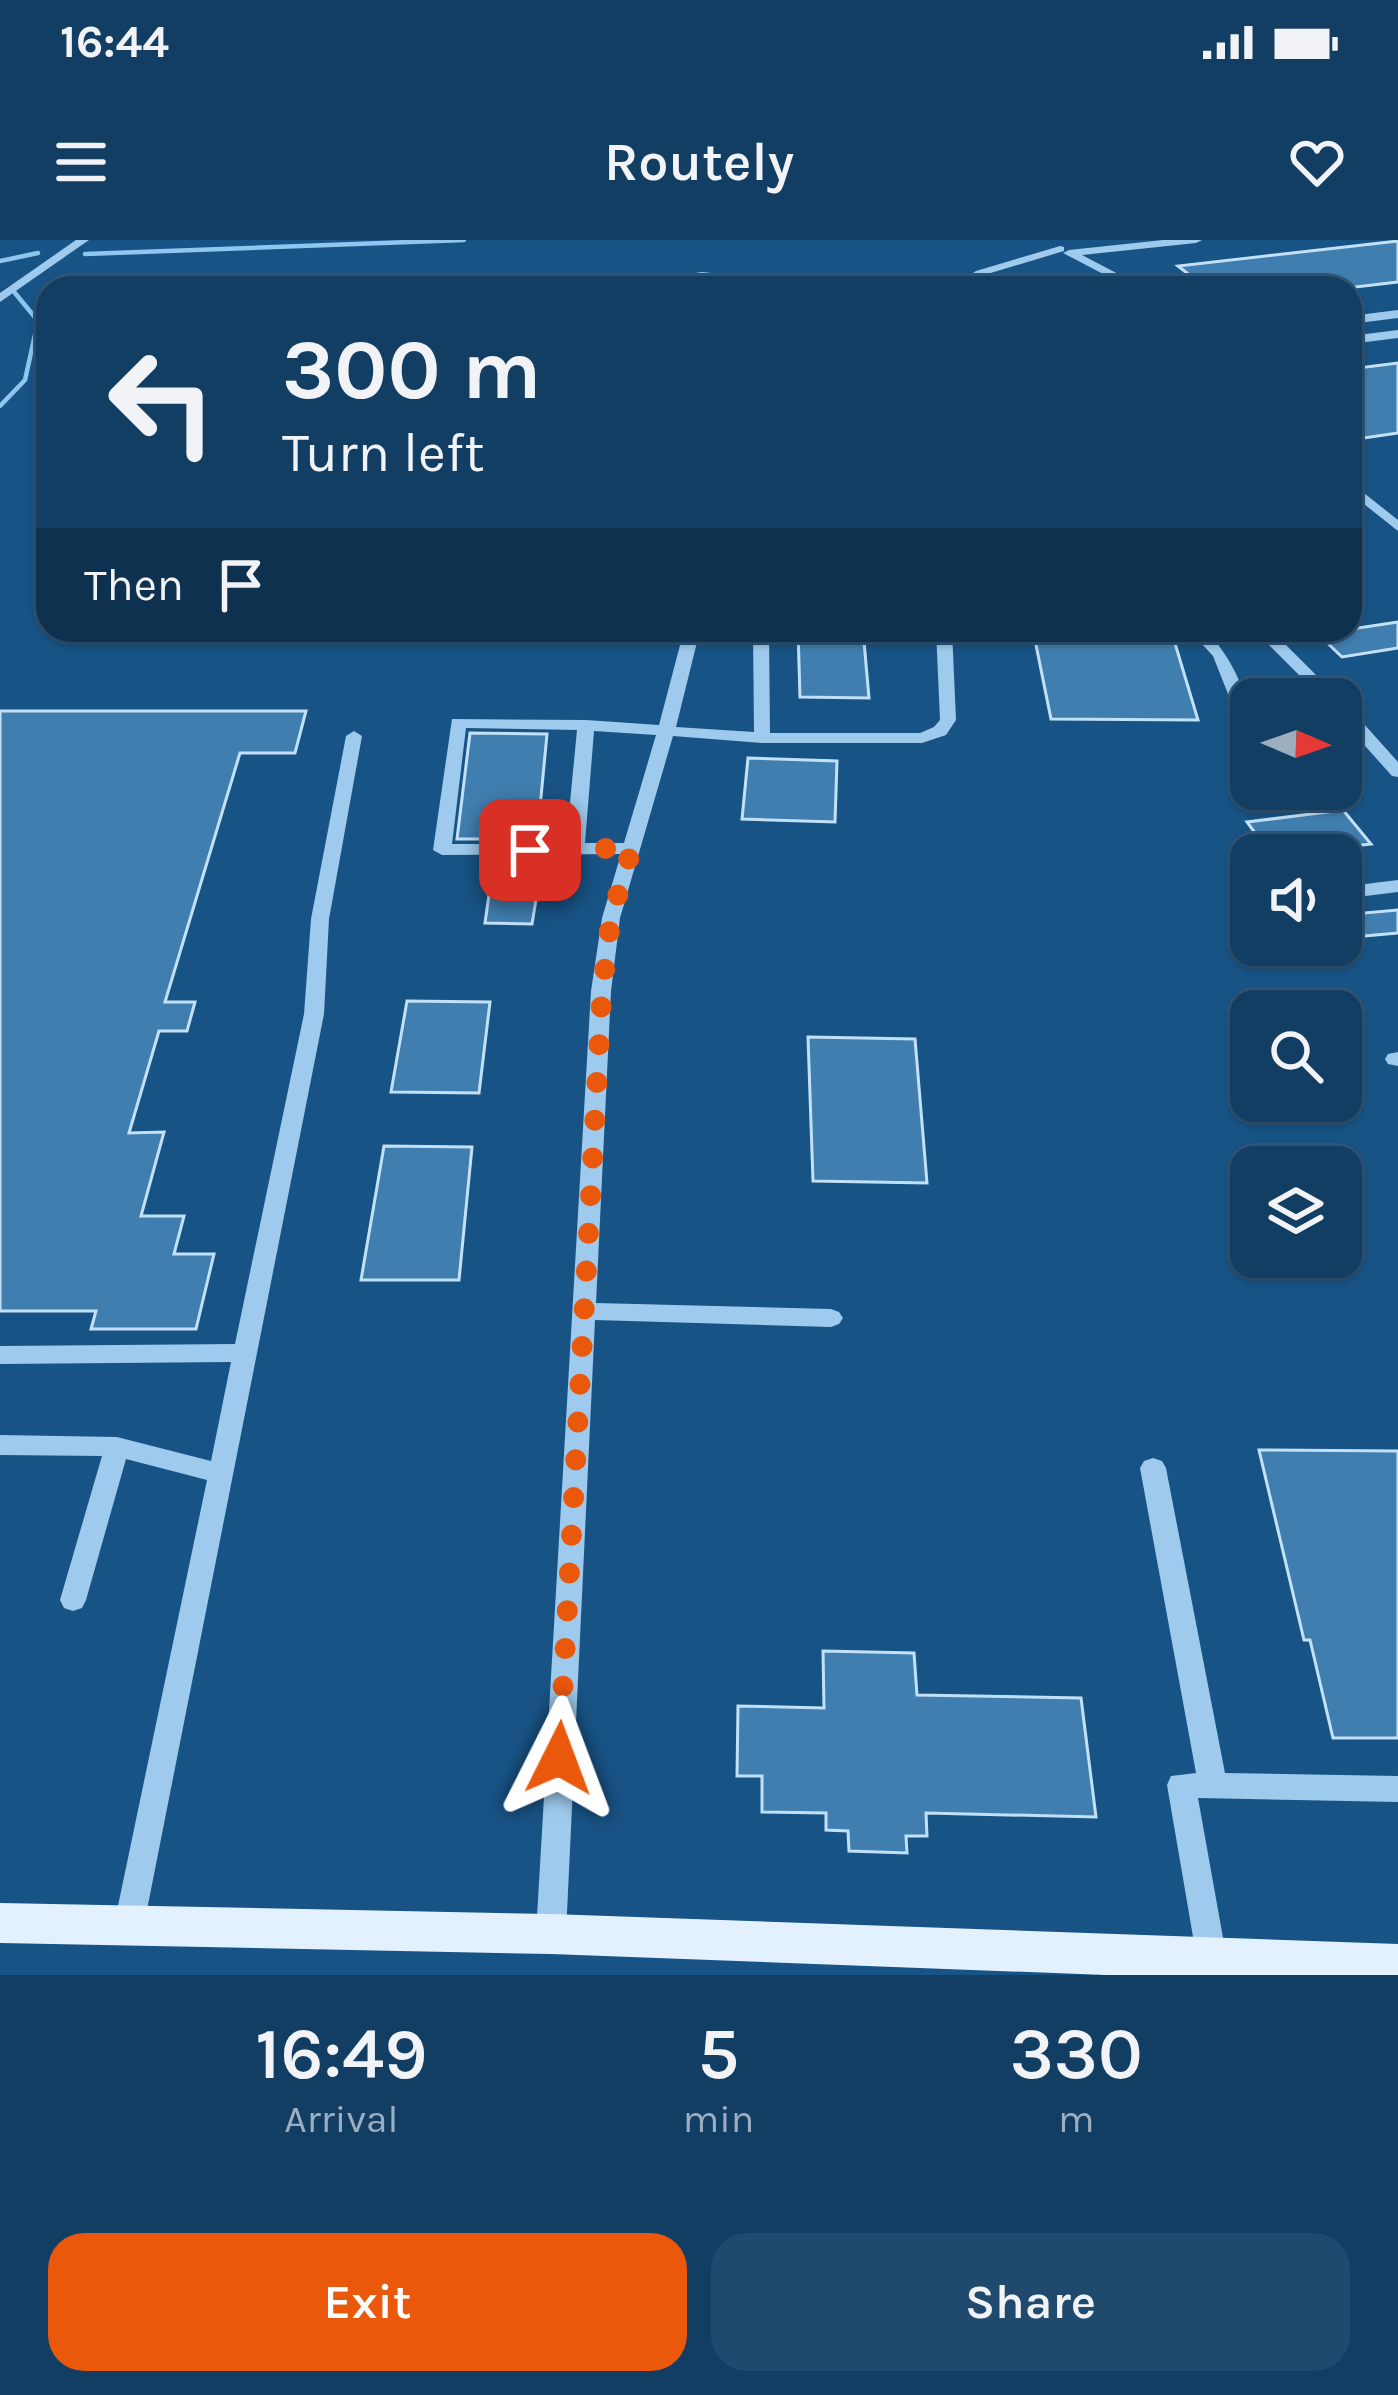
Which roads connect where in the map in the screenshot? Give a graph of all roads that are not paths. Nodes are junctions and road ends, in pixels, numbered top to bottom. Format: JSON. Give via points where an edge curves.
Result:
{"nodes":[{"id":1,"x":82,"y":240,"type":"edge"},
{"id":2,"x":1043,"y":240,"type":"edge"},
{"id":3,"x":1196,"y":240,"type":"edge"},
{"id":4,"x":1065,"y":251,"type":"junction"},
{"id":5,"x":975,"y":276,"type":"edge"},
{"id":6,"x":1114,"y":276,"type":"edge"},
{"id":7,"x":0,"y":298,"type":"edge"},
{"id":8,"x":1398,"y":314,"type":"edge"},
{"id":9,"x":1362,"y":318,"type":"edge"},
{"id":10,"x":1398,"y":334,"type":"edge"},
{"id":11,"x":1362,"y":338,"type":"edge"},
{"id":12,"x":1362,"y":496,"type":"edge"},
{"id":13,"x":1398,"y":527,"type":"edge"},
{"id":14,"x":689,"y":642,"type":"edge"},
{"id":15,"x":761,"y":642,"type":"edge"},
{"id":16,"x":945,"y":642,"type":"edge"},
{"id":17,"x":1208,"y":642,"type":"edge"},
{"id":18,"x":1274,"y":642,"type":"edge"},
{"id":19,"x":1311,"y":678,"type":"edge"},
{"id":20,"x":1230,"y":681,"type":"edge"},
{"id":21,"x":586,"y":724,"type":"junction"},
{"id":22,"x":664,"y":729,"type":"junction"},
{"id":23,"x":1362,"y":732,"type":"edge"},
{"id":24,"x":354,"y":736,"type":"dead end"},
{"id":25,"x":761,"y":738,"type":"junction"},
{"id":26,"x":1371,"y":742,"type":"junction"},
{"id":27,"x":1362,"y":743,"type":"edge"},
{"id":28,"x":1398,"y":772,"type":"edge"},
{"id":29,"x":632,"y":848,"type":"junction"},
{"id":30,"x":574,"y":849,"type":"junction"},
{"id":31,"x":1398,"y":886,"type":"edge"},
{"id":32,"x":1362,"y":890,"type":"edge"},
{"id":33,"x":582,"y":1311,"type":"junction"},
{"id":34,"x":831,"y":1318,"type":"dead end"},
{"id":35,"x":246,"y":1353,"type":"junction"},
{"id":36,"x":0,"y":1355,"type":"edge"},
{"id":37,"x":0,"y":1444,"type":"edge"},
{"id":38,"x":117,"y":1447,"type":"junction"},
{"id":39,"x":1153,"y":1468,"type":"dead end"},
{"id":40,"x":222,"y":1474,"type":"junction"},
{"id":41,"x":73,"y":1600,"type":"dead end"},
{"id":42,"x":1213,"y":1786,"type":"junction"},
{"id":43,"x":1398,"y":1789,"type":"edge"},
{"id":44,"x":0,"y":1923,"type":"edge"},
{"id":45,"x":129,"y":1925,"type":"junction"},
{"id":46,"x":550,"y":1934,"type":"junction"},
{"id":47,"x":1211,"y":1960,"type":"junction"},
{"id":48,"x":1398,"y":1965,"type":"edge"}],
"edges":[{"from":1,"to":7,"type":"street"},
{"from":2,"to":4,"type":"street"},
{"from":3,"to":4,"type":"street"},
{"from":4,"to":5,"type":"street"},
{"from":4,"to":6,"type":"street"},
{"from":8,"to":9,"type":"street"},
{"from":10,"to":11,"type":"street"},
{"from":12,"to":13,"type":"street"},
{"from":14,"to":22,"type":"street"},
{"from":15,"to":25,"type":"street"},
{"from":16,"to":25,"type":"street","via":[[949,720],[940,731],[922,738]]},
{"from":17,"to":20,"type":"street"},
{"from":18,"to":19,"type":"street"},
{"from":21,"to":22,"type":"street"},
{"from":21,"to":30,"type":"street"},
{"from":21,"to":30,"type":"street","via":[[458,723],[442,850]]},
{"from":22,"to":25,"type":"street"},
{"from":22,"to":29,"type":"street"},
{"from":23,"to":26,"type":"street"},
{"from":24,"to":35,"type":"street","via":[[320,919],[314,1014]]},
{"from":26,"to":27,"type":"street"},
{"from":26,"to":28,"type":"street"},
{"from":29,"to":30,"type":"street"},
{"from":29,"to":33,"type":"street","via":[[611,918],[602,992]]},
{"from":31,"to":32,"type":"street"},
{"from":33,"to":34,"type":"street"},
{"from":33,"to":46,"type":"street"},
{"from":35,"to":36,"type":"street"},
{"from":35,"to":40,"type":"street"},
{"from":37,"to":38,"type":"street"},
{"from":38,"to":40,"type":"street"},
{"from":38,"to":41,"type":"street"},
{"from":39,"to":42,"type":"street"},
{"from":40,"to":45,"type":"street"},
{"from":42,"to":43,"type":"street"},
{"from":42,"to":47,"type":"street","via":[[1181,1785]]},
{"from":44,"to":45,"type":"main road"},
{"from":45,"to":46,"type":"main road"},
{"from":46,"to":47,"type":"main road"},
{"from":47,"to":48,"type":"main road"}]}
